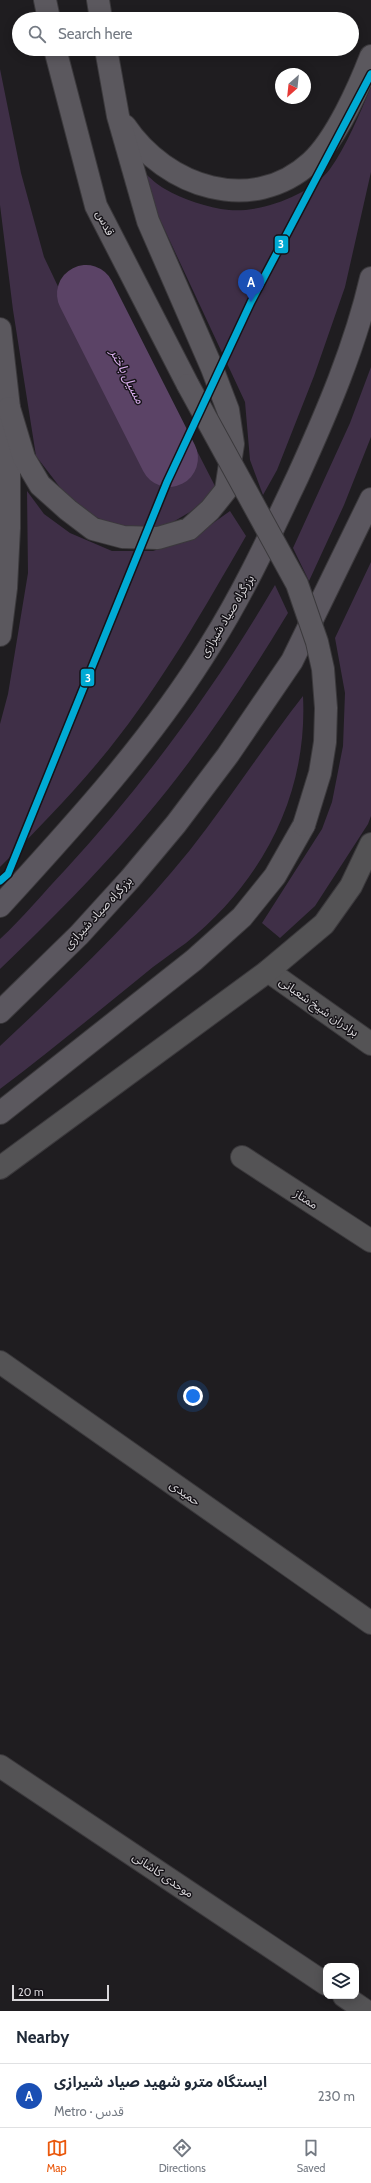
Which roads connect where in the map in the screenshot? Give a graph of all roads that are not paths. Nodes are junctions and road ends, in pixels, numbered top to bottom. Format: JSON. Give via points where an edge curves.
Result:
{"nodes":[{"id":1,"x":45,"y":0,"type":"edge"},
{"id":2,"x":98,"y":0,"type":"edge"},
{"id":3,"x":48,"y":12,"type":"edge"},
{"id":4,"x":100,"y":12,"type":"edge"},
{"id":5,"x":57,"y":56,"type":"edge"},
{"id":6,"x":107,"y":56,"type":"edge"},
{"id":7,"x":371,"y":56,"type":"edge"},
{"id":8,"x":118,"y":116,"type":"junction"},
{"id":9,"x":371,"y":278,"type":"edge"},
{"id":10,"x":0,"y":329,"type":"edge"},
{"id":11,"x":9,"y":408,"type":"junction"},
{"id":12,"x":371,"y":499,"type":"edge"},
{"id":13,"x":0,"y":635,"type":"edge"},
{"id":14,"x":371,"y":844,"type":"edge"},
{"id":15,"x":0,"y":906,"type":"edge"},
{"id":16,"x":268,"y":971,"type":"junction"},
{"id":17,"x":0,"y":1012,"type":"edge"},
{"id":18,"x":371,"y":1044,"type":"edge"},
{"id":19,"x":0,"y":1113,"type":"edge"},
{"id":20,"x":242,"y":1157,"type":"dead end"},
{"id":21,"x":0,"y":1168,"type":"edge"},
{"id":22,"x":371,"y":1241,"type":"edge"},
{"id":23,"x":0,"y":1362,"type":"edge"},
{"id":24,"x":371,"y":1623,"type":"edge"},
{"id":25,"x":0,"y":1766,"type":"edge"},
{"id":26,"x":323,"y":1982,"type":"edge"},
{"id":27,"x":348,"y":1999,"type":"edge"},
{"id":28,"x":366,"y":2011,"type":"edge"}],
"edges":[{"from":1,"to":3,"type":"main road"},
{"from":2,"to":4,"type":"main road"},
{"from":5,"to":19,"type":"main road","name":"قدس","bridge":true,"via":[[96,206],[188,385],[297,584],[317,642],[323,669],[325,742],[320,773],[304,825],[276,876],[242,917],[194,960]]},
{"from":6,"to":8,"type":"main road"},
{"from":7,"to":8,"type":"main road","via":[[346,111],[322,150],[299,171],[280,183],[263,188],[219,190],[168,170],[144,150]]},
{"from":8,"to":11,"type":"main road","via":[[148,221],[228,410],[233,444],[226,490],[210,510],[189,529],[158,538],[123,537],[93,529],[40,485],[24,458]]},
{"from":9,"to":15,"type":"highway","name":"بزرگراه صیاد شیرازی","via":[[346,362],[325,417],[255,568],[211,644],[178,694],[114,779]]},
{"from":10,"to":11,"type":"main road"},
{"from":11,"to":13,"type":"main road","via":[[9,536]]},
{"from":12,"to":17,"type":"highway","name":"بزرگراه صیاد شیرازی","via":[[292,661],[228,755],[130,880],[79,935]]},
{"from":14,"to":16,"type":"street","via":[[351,886],[324,924]]},
{"from":16,"to":18,"type":"street","name":"برادران شیخ شعبانی"},
{"from":16,"to":21,"type":"street"},
{"from":20,"to":22,"type":"street","name":"ممتاز"},
{"from":23,"to":24,"type":"street","name":"حمیدی"},
{"from":25,"to":26,"type":"street","name":"موحدی کاشانی"},
{"from":27,"to":28,"type":"street"}]}
